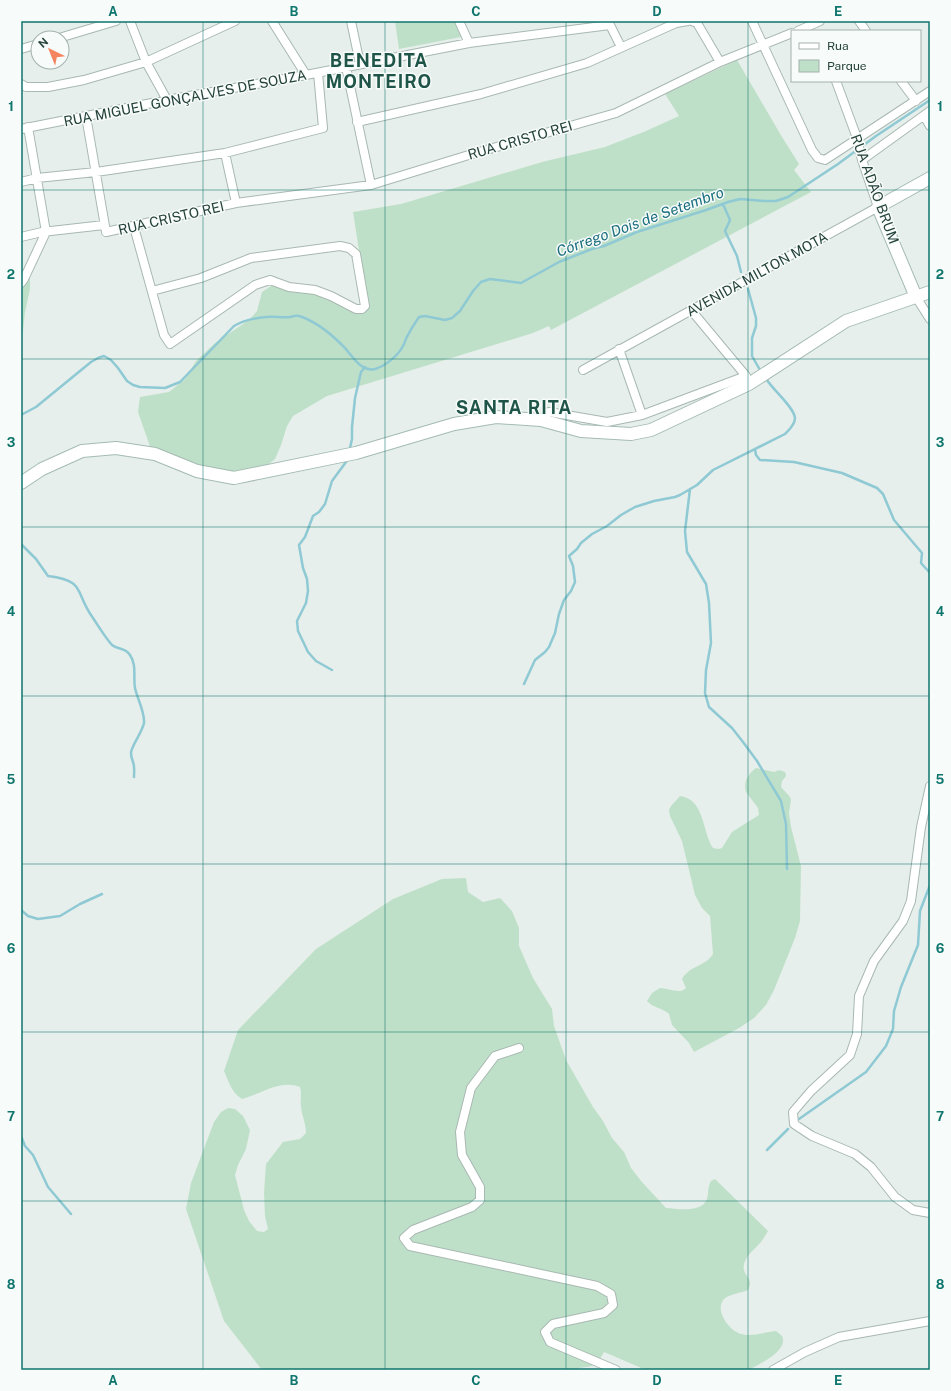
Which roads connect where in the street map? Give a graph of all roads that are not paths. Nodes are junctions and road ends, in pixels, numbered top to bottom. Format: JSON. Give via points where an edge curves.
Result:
{"nodes":[{"id":1,"x":116,"y":21,"type":"edge"},
{"id":2,"x":130,"y":21,"type":"edge"},
{"id":3,"x":235,"y":21,"type":"edge"},
{"id":4,"x":272,"y":21,"type":"edge"},
{"id":5,"x":351,"y":21,"type":"edge"},
{"id":6,"x":459,"y":21,"type":"edge"},
{"id":7,"x":688,"y":21,"type":"edge"},
{"id":8,"x":692,"y":21,"type":"edge"},
{"id":9,"x":752,"y":21,"type":"edge"},
{"id":10,"x":859,"y":21,"type":"edge"},
{"id":11,"x":609,"y":23,"type":"edge"},
{"id":12,"x":817,"y":24,"type":"edge"},
{"id":13,"x":801,"y":30,"type":"edge"},
{"id":14,"x":865,"y":30,"type":"edge"},
{"id":15,"x":791,"y":33,"type":"edge"},
{"id":16,"x":70,"y":35,"type":"edge"},
{"id":17,"x":469,"y":43,"type":"junction"},
{"id":18,"x":763,"y":46,"type":"junction"},
{"id":19,"x":620,"y":47,"type":"junction"},
{"id":20,"x":146,"y":62,"type":"junction"},
{"id":21,"x":720,"y":62,"type":"junction"},
{"id":22,"x":360,"y":64,"type":"junction"},
{"id":23,"x":346,"y":68,"type":"junction"},
{"id":24,"x":318,"y":73,"type":"junction"},
{"id":25,"x":306,"y":76,"type":"junction"},
{"id":26,"x":836,"y":82,"type":"edge"},
{"id":27,"x":902,"y":82,"type":"edge"},
{"id":28,"x":21,"y":84,"type":"edge"},
{"id":29,"x":930,"y":91,"type":"edge"},
{"id":30,"x":167,"y":100,"type":"junction"},
{"id":31,"x":916,"y":101,"type":"junction"},
{"id":32,"x":927,"y":114,"type":"edge"},
{"id":33,"x":86,"y":116,"type":"junction"},
{"id":34,"x":357,"y":122,"type":"junction"},
{"id":35,"x":930,"y":126,"type":"edge"},
{"id":36,"x":25,"y":128,"type":"edge"},
{"id":37,"x":857,"y":141,"type":"junction"},
{"id":38,"x":225,"y":153,"type":"junction"},
{"id":39,"x":861,"y":157,"type":"junction"},
{"id":40,"x":96,"y":172,"type":"junction"},
{"id":41,"x":37,"y":178,"type":"junction"},
{"id":42,"x":930,"y":178,"type":"edge"},
{"id":43,"x":21,"y":182,"type":"edge"},
{"id":44,"x":371,"y":185,"type":"junction"},
{"id":45,"x":236,"y":203,"type":"junction"},
{"id":46,"x":878,"y":207,"type":"junction"},
{"id":47,"x":134,"y":227,"type":"junction"},
{"id":48,"x":105,"y":229,"type":"junction"},
{"id":49,"x":46,"y":232,"type":"junction"},
{"id":50,"x":21,"y":238,"type":"edge"},
{"id":51,"x":21,"y":283,"type":"edge"},
{"id":52,"x":152,"y":291,"type":"junction"},
{"id":53,"x":930,"y":292,"type":"edge"},
{"id":54,"x":916,"y":297,"type":"junction"},
{"id":55,"x":691,"y":310,"type":"junction"},
{"id":56,"x":930,"y":319,"type":"edge"},
{"id":57,"x":620,"y":349,"type":"junction"},
{"id":58,"x":583,"y":370,"type":"dead end"},
{"id":59,"x":747,"y":380,"type":"junction"},
{"id":60,"x":642,"y":415,"type":"junction"},
{"id":61,"x":541,"y":420,"type":"junction"},
{"id":62,"x":21,"y":484,"type":"edge"},
{"id":63,"x":930,"y":786,"type":"edge"},
{"id":64,"x":519,"y":1048,"type":"dead end"},
{"id":65,"x":930,"y":1214,"type":"edge"},
{"id":66,"x":930,"y":1321,"type":"edge"},
{"id":67,"x":616,"y":1370,"type":"edge"},
{"id":68,"x":774,"y":1370,"type":"edge"}],
"edges":[{"from":1,"to":16,"type":"street"},
{"from":2,"to":20,"type":"street"},
{"from":3,"to":20,"type":"street"},
{"from":4,"to":25,"type":"street"},
{"from":5,"to":22,"type":"street"},
{"from":6,"to":17,"type":"street"},
{"from":7,"to":19,"type":"street","via":[[676,23]]},
{"from":8,"to":21,"type":"street","via":[[697,23]]},
{"from":9,"to":18,"type":"street"},
{"from":10,"to":14,"type":"street"},
{"from":11,"to":17,"type":"street","name":"RUA MIGUEL GONÇALVES DE SOUZA"},
{"from":11,"to":19,"type":"street"},
{"from":12,"to":13,"type":"street"},
{"from":15,"to":18,"type":"street","name":"RUA CRISTO REI"},
{"from":17,"to":22,"type":"street","name":"RUA MIGUEL GONÇALVES DE SOUZA"},
{"from":18,"to":21,"type":"street","name":"RUA CRISTO REI"},
{"from":18,"to":37,"type":"street","via":[[818,158],[825,160]]},
{"from":19,"to":34,"type":"street","via":[[587,63],[481,94]]},
{"from":20,"to":28,"type":"street","via":[[84,80],[48,87]]},
{"from":20,"to":30,"type":"street"},
{"from":21,"to":44,"type":"street","name":"RUA CRISTO REI","via":[[616,113]]},
{"from":22,"to":23,"type":"street","name":"RUA MIGUEL GONÇALVES DE SOUZA"},
{"from":23,"to":24,"type":"street","name":"RUA MIGUEL GONÇALVES DE SOUZA"},
{"from":23,"to":34,"type":"street"},
{"from":24,"to":25,"type":"street","name":"RUA MIGUEL GONÇALVES DE SOUZA"},
{"from":24,"to":38,"type":"street","via":[[323,128]]},
{"from":25,"to":30,"type":"street","name":"RUA MIGUEL GONÇALVES DE SOUZA"},
{"from":26,"to":37,"type":"street","name":"RUA ADÃO BRUM"},
{"from":27,"to":31,"type":"street"},
{"from":29,"to":31,"type":"street"},
{"from":30,"to":33,"type":"street","name":"RUA MIGUEL GONÇALVES DE SOUZA"},
{"from":31,"to":37,"type":"street"},
{"from":32,"to":35,"type":"street"},
{"from":32,"to":39,"type":"street"},
{"from":33,"to":36,"type":"street","name":"RUA MIGUEL GONÇALVES DE SOUZA"},
{"from":33,"to":40,"type":"street"},
{"from":34,"to":44,"type":"street"},
{"from":36,"to":41,"type":"street"},
{"from":37,"to":39,"type":"street","name":"RUA ADÃO BRUM"},
{"from":38,"to":40,"type":"street"},
{"from":38,"to":45,"type":"street","name":"RUA CRISTO REI"},
{"from":39,"to":46,"type":"street","name":"RUA ADÃO BRUM"},
{"from":40,"to":41,"type":"street"},
{"from":40,"to":48,"type":"street"},
{"from":41,"to":43,"type":"street"},
{"from":41,"to":49,"type":"street"},
{"from":42,"to":46,"type":"main road","name":"AVENIDA MILTON MOTA"},
{"from":44,"to":45,"type":"street","name":"RUA CRISTO REI"},
{"from":45,"to":47,"type":"street","name":"RUA CRISTO REI"},
{"from":46,"to":54,"type":"main road","name":"RUA ADÃO BRUM"},
{"from":46,"to":55,"type":"street","name":"AVENIDA MILTON MOTA"},
{"from":47,"to":48,"type":"street","name":"RUA CRISTO REI"},
{"from":47,"to":52,"type":"street"},
{"from":48,"to":49,"type":"street","name":"RUA CRISTO REI"},
{"from":49,"to":50,"type":"street","name":"RUA CRISTO REI"},
{"from":49,"to":51,"type":"street"},
{"from":52,"to":52,"type":"street","via":[[164,335],[170,344],[255,285],[270,280],[289,287],[315,290],[356,309],[365,306],[356,254],[349,248],[340,246],[251,258],[201,278]]},
{"from":53,"to":54,"type":"main road"},
{"from":54,"to":56,"type":"street"},
{"from":54,"to":59,"type":"main road","via":[[846,321]]},
{"from":55,"to":57,"type":"street","name":"AVENIDA MILTON MOTA"},
{"from":55,"to":59,"type":"street"},
{"from":57,"to":58,"type":"street","name":"AVENIDA MILTON MOTA"},
{"from":57,"to":60,"type":"street"},
{"from":59,"to":60,"type":"street"},
{"from":59,"to":61,"type":"main road","via":[[651,430],[637,433],[581,431]]},
{"from":60,"to":61,"type":"street","via":[[607,422],[550,412]]},
{"from":61,"to":62,"type":"main road","via":[[496,417],[454,424],[356,453],[234,478],[197,471],[155,454],[116,448],[82,451],[42,469]]},
{"from":63,"to":65,"type":"street","via":[[911,901],[903,921],[874,961],[859,996],[857,1034],[850,1055],[811,1091],[793,1112],[794,1124],[812,1136],[855,1154],[871,1167],[895,1196],[913,1210]]},
{"from":64,"to":67,"type":"street","via":[[495,1056],[472,1088],[460,1132],[462,1155],[480,1186],[480,1200],[472,1208],[412,1230],[404,1238],[410,1246],[597,1286],[611,1294],[613,1305],[604,1313],[553,1324],[545,1332],[550,1342]]},
{"from":66,"to":68,"type":"street","via":[[839,1337],[805,1352]]}]}
